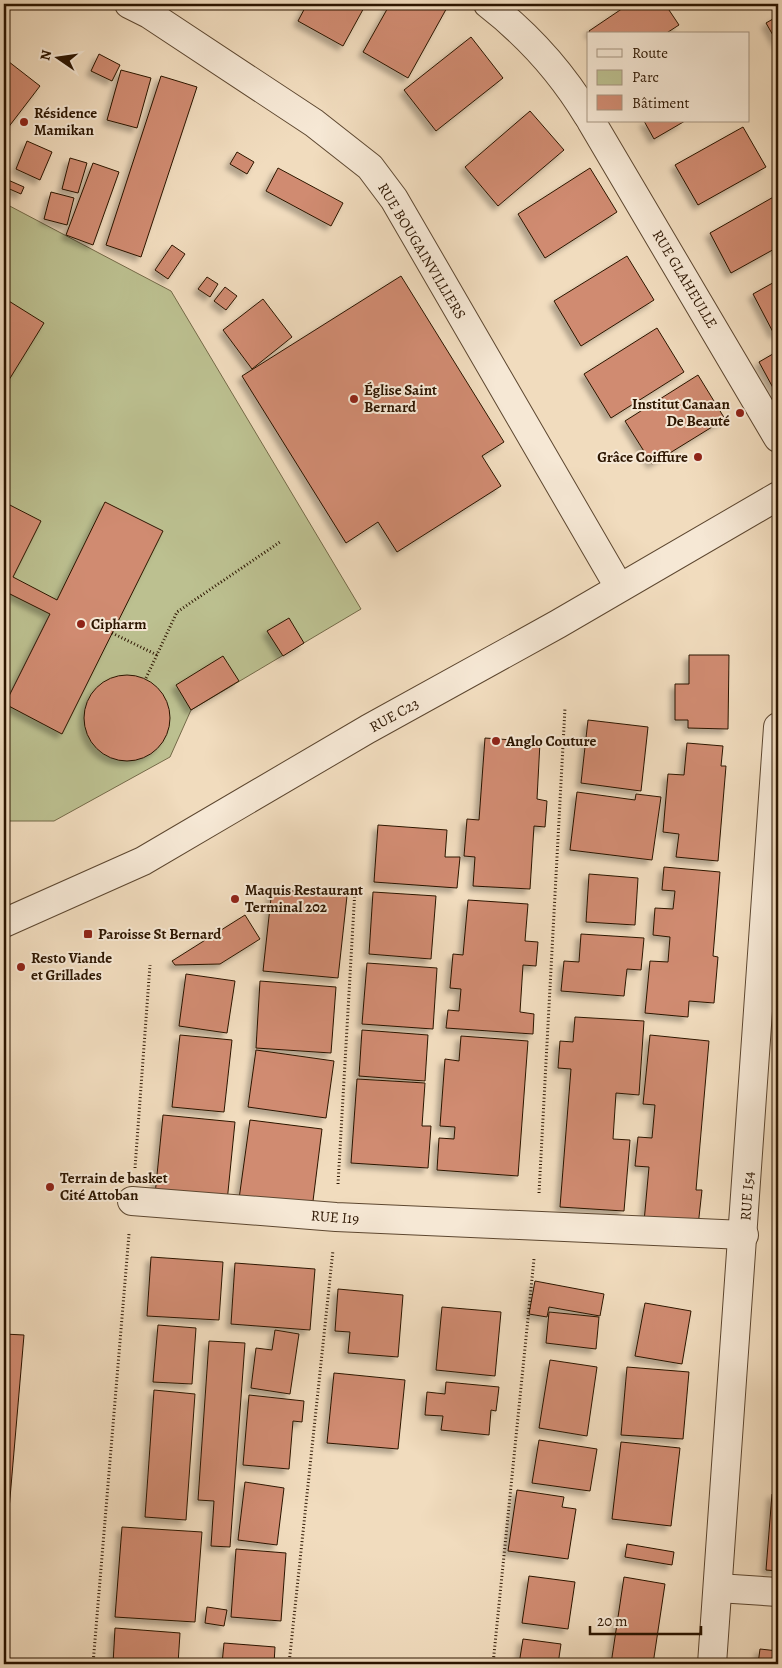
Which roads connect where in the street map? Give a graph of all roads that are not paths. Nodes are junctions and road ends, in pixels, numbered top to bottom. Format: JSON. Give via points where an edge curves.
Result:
{"nodes":[{"id":1,"x":129,"y":4,"type":"edge"},
{"id":2,"x":488,"y":4,"type":"edge"},
{"id":3,"x":587,"y":114,"type":"edge"},
{"id":4,"x":592,"y":122,"type":"edge"},
{"id":5,"x":778,"y":438,"type":"edge"},
{"id":6,"x":778,"y":496,"type":"edge"},
{"id":7,"x":619,"y":587,"type":"junction"},
{"id":8,"x":778,"y":727,"type":"edge"},
{"id":9,"x":777,"y":769,"type":"edge"},
{"id":10,"x":4,"y":923,"type":"edge"},
{"id":11,"x":132,"y":1201,"type":"road end"},
{"id":12,"x":744,"y":1235,"type":"junction"},
{"id":13,"x":718,"y":1588,"type":"junction"},
{"id":14,"x":778,"y":1592,"type":"edge"},
{"id":15,"x":712,"y":1664,"type":"edge"}],
"edges":[{"from":1,"to":7,"type":"street","name":"RUE BOUGAINVILLIERS","via":[[314,123],[370,167],[394,199]]},
{"from":2,"to":3,"type":"street","via":[[539,51],[572,90]]},
{"from":4,"to":5,"type":"street","name":"RUE GLAHEULLE"},
{"from":6,"to":7,"type":"street","name":"RUE C23"},
{"from":7,"to":10,"type":"street","name":"RUE C23","via":[[142,861]]},
{"from":8,"to":9,"type":"street","name":"RUE I54"},
{"from":9,"to":12,"type":"street","name":"RUE I54"},
{"from":11,"to":12,"type":"street","name":"RUE I19","via":[[336,1217]]},
{"from":12,"to":13,"type":"street","name":"RUE I54"},
{"from":13,"to":14,"type":"street"},
{"from":13,"to":15,"type":"street","name":"RUE I54"}]}
